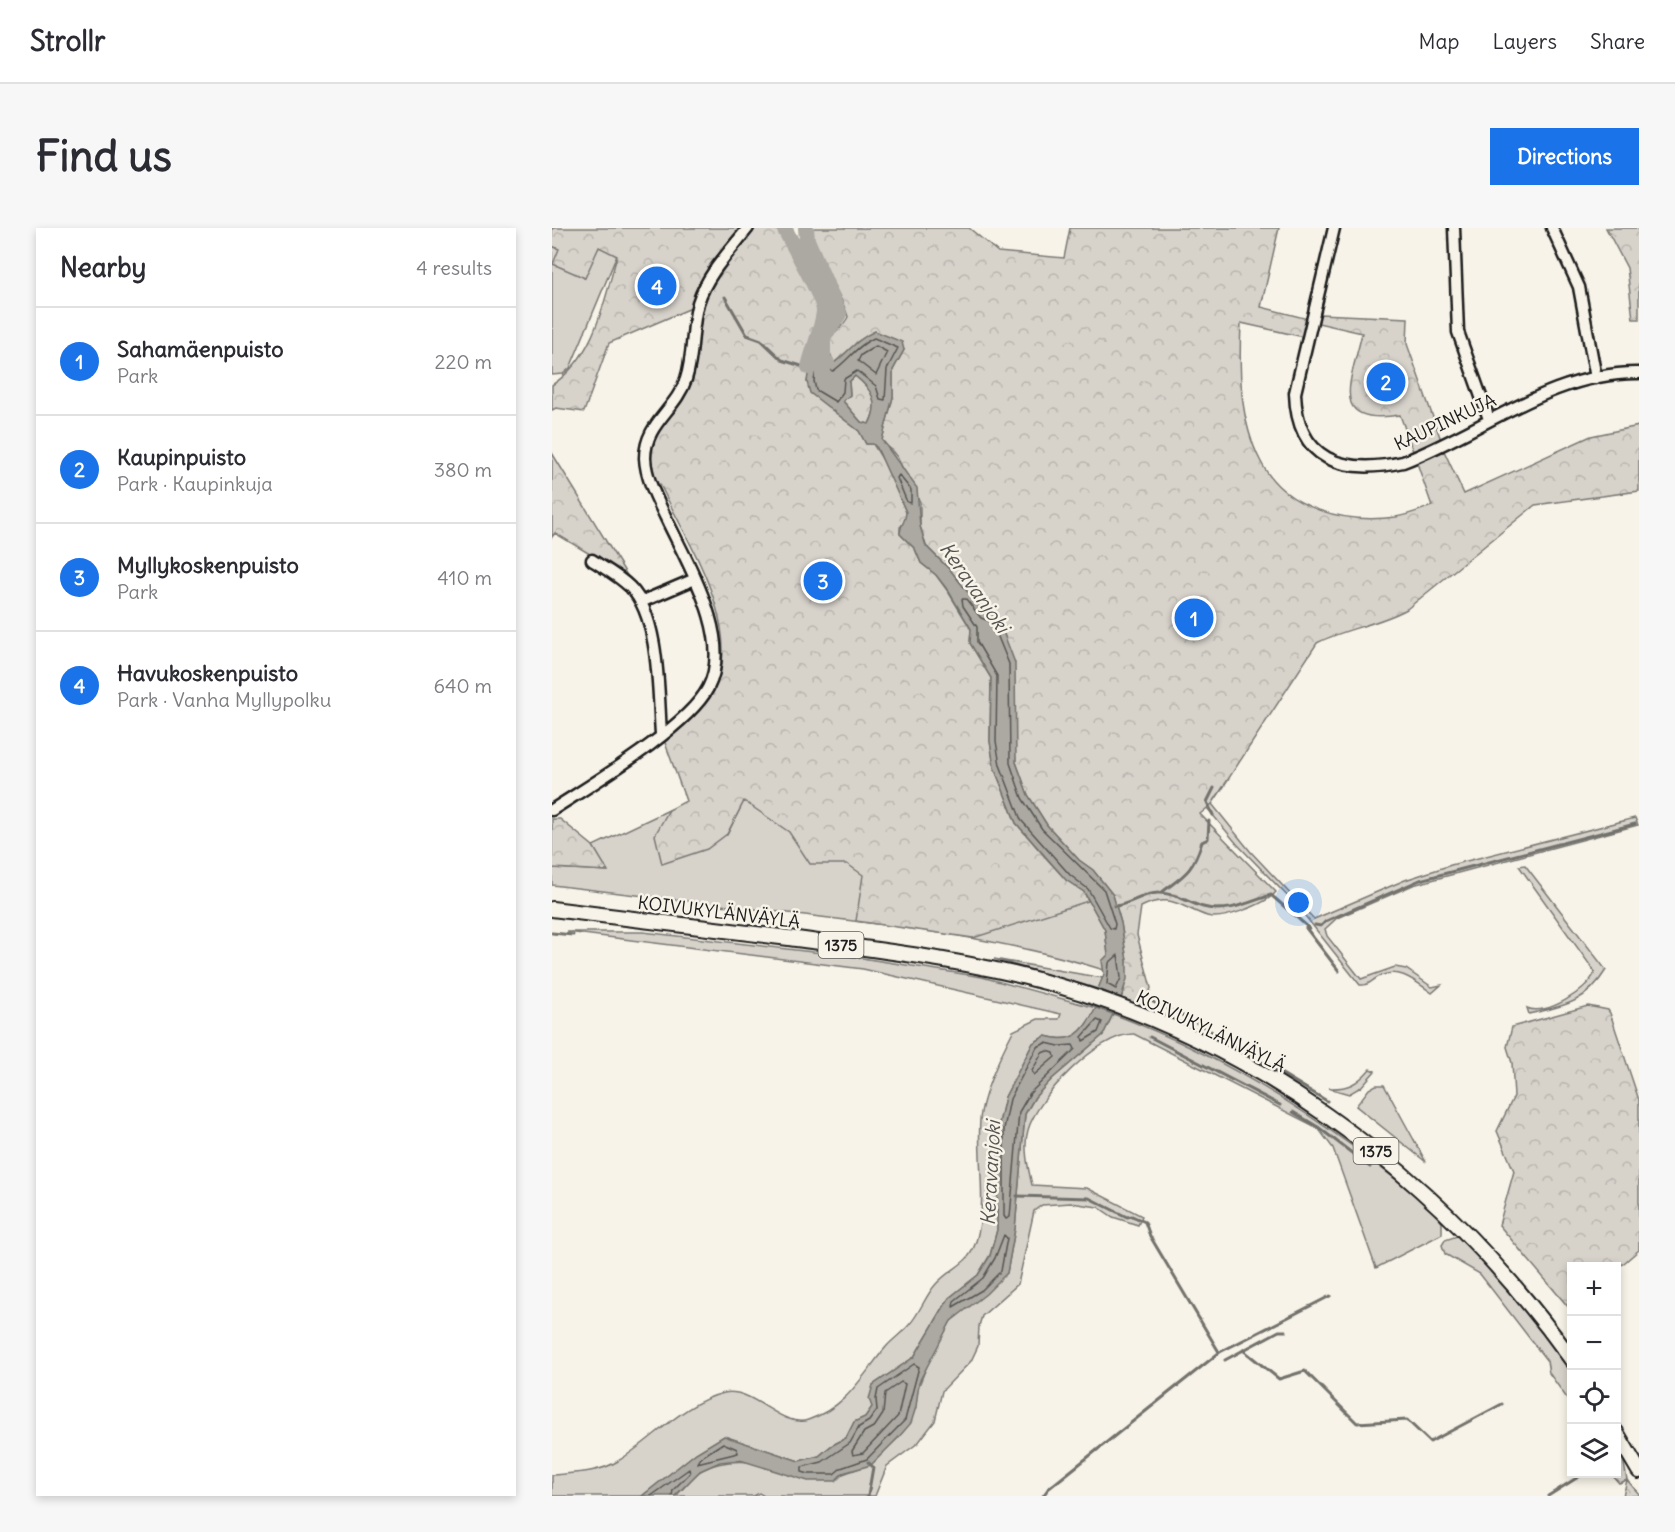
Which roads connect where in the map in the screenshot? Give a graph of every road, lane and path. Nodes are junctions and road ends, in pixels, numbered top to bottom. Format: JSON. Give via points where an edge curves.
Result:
{"nodes":[{"id":1,"x":748,"y":228,"type":"edge"},
{"id":2,"x":1334,"y":228,"type":"edge"},
{"id":3,"x":1454,"y":228,"type":"edge"},
{"id":4,"x":1552,"y":228,"type":"edge"},
{"id":5,"x":1639,"y":373,"type":"edge"},
{"id":6,"x":1596,"y":378,"type":"junction"},
{"id":7,"x":1489,"y":419,"type":"junction"},
{"id":8,"x":591,"y":560,"type":"dead end"},
{"id":9,"x":695,"y":579,"type":"junction"},
{"id":10,"x":641,"y":602,"type":"junction"},
{"id":11,"x":661,"y":734,"type":"junction"},
{"id":12,"x":552,"y":810,"type":"edge"},
{"id":13,"x":552,"y":909,"type":"edge"},
{"id":14,"x":1567,"y":1353,"type":"edge"},
{"id":15,"x":1621,"y":1439,"type":"edge"},
{"id":16,"x":1639,"y":1471,"type":"edge"}],
"edges":[{"from":1,"to":9,"type":"street","via":[[703,290],[686,380],[653,425],[646,446],[654,492]]},
{"from":2,"to":7,"type":"street","name":"KAUPINKUJA","via":[[1295,393],[1296,415],[1310,446],[1338,463],[1379,467],[1424,453]]},
{"from":3,"to":7,"type":"street","via":[[1458,332]]},
{"from":4,"to":6,"type":"street","via":[[1579,287]]},
{"from":5,"to":6,"type":"street","name":"KAUPINKUJA"},
{"from":6,"to":7,"type":"street","name":"KAUPINKUJA","via":[[1556,390]]},
{"from":8,"to":10,"type":"street","via":[[631,587]]},
{"from":9,"to":10,"type":"street"},
{"from":9,"to":11,"type":"street","via":[[716,645],[714,675],[696,705]]},
{"from":10,"to":11,"type":"street","via":[[652,635]]},
{"from":11,"to":12,"type":"street"},
{"from":13,"to":14,"type":"main road","name":"KOIVUKYLÄNVÄYLÄ","number":"1375","via":[[927,957],[1014,974],[1128,1010],[1211,1047],[1295,1093],[1390,1162],[1504,1271]]},
{"from":15,"to":16,"type":"main road"}]}
